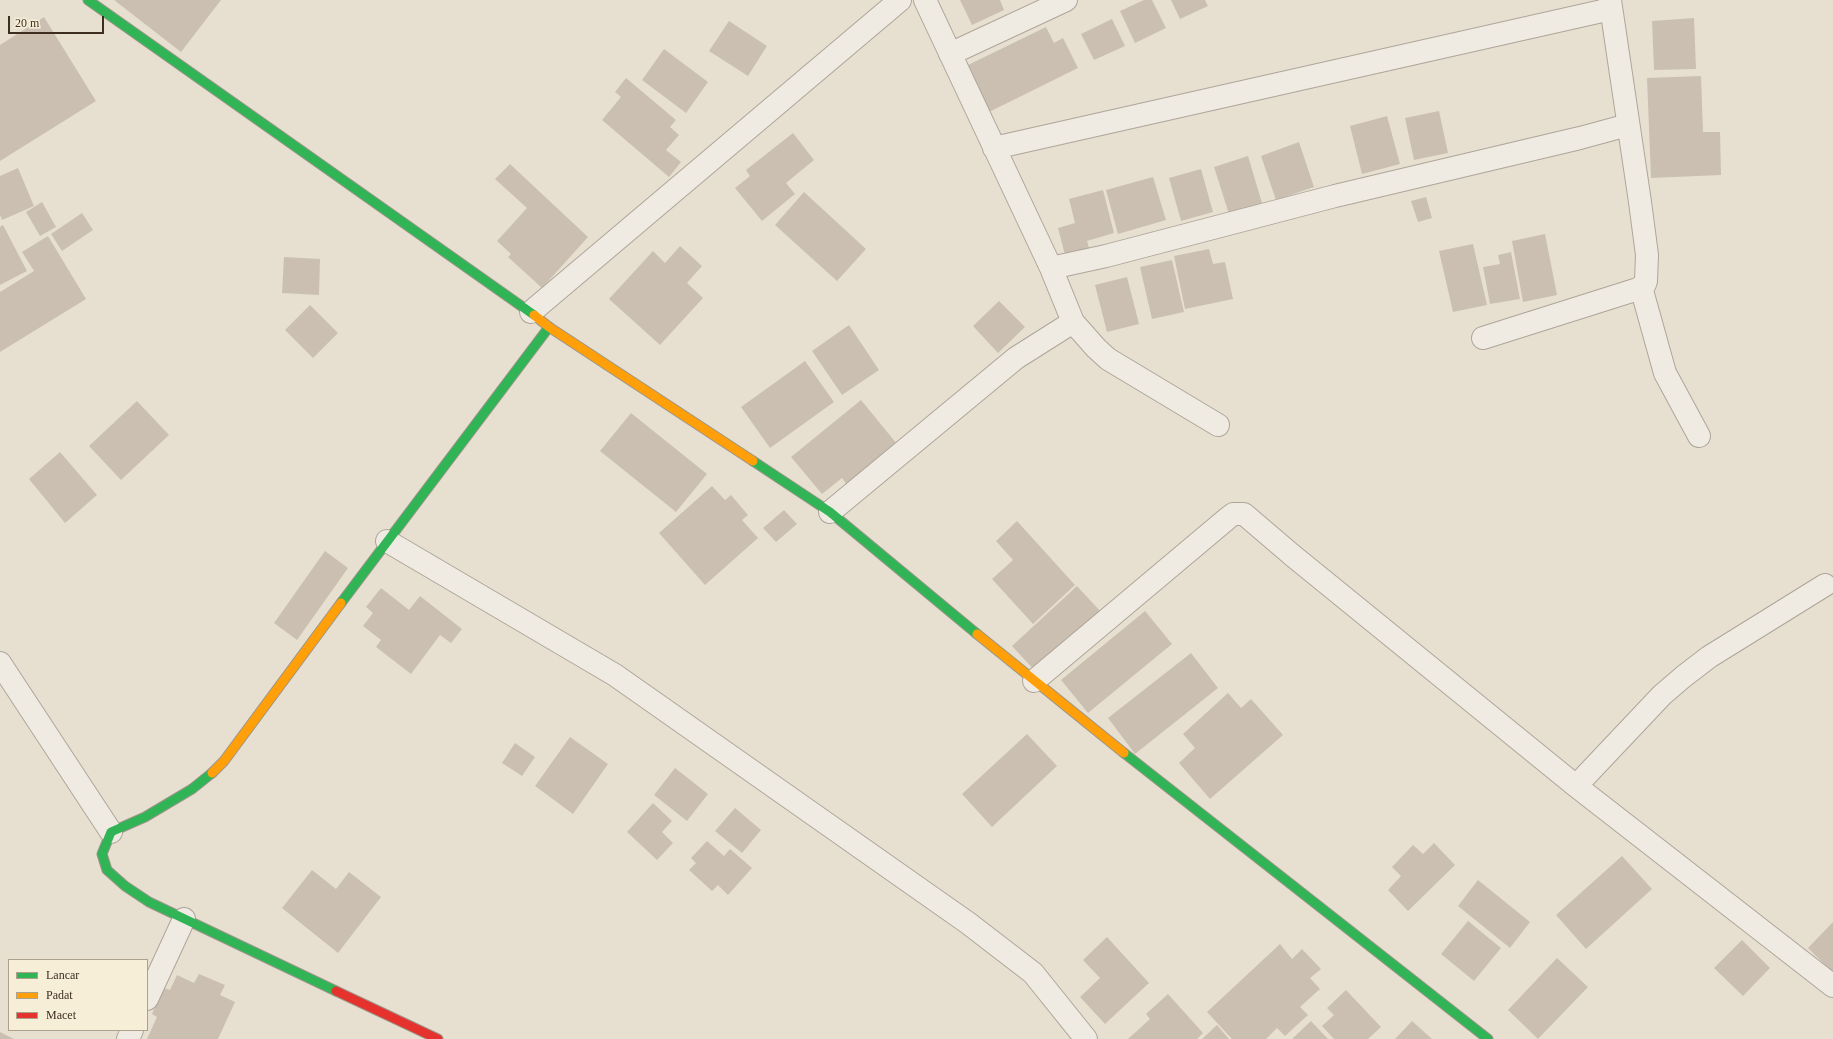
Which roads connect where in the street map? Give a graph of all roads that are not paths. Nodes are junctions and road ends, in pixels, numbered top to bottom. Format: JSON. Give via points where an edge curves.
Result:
{"nodes":[{"id":1,"x":88,"y":0,"type":"edge"},
{"id":2,"x":900,"y":0,"type":"edge"},
{"id":3,"x":925,"y":0,"type":"edge"},
{"id":4,"x":1066,"y":0,"type":"edge"},
{"id":5,"x":1610,"y":5,"type":"edge"},
{"id":6,"x":950,"y":54,"type":"junction"},
{"id":7,"x":1628,"y":125,"type":"junction"},
{"id":8,"x":994,"y":148,"type":"junction"},
{"id":9,"x":1051,"y":268,"type":"junction"},
{"id":10,"x":1641,"y":287,"type":"junction"},
{"id":11,"x":531,"y":312,"type":"junction"},
{"id":12,"x":1073,"y":322,"type":"junction"},
{"id":13,"x":549,"y":327,"type":"junction"},
{"id":14,"x":1483,"y":338,"type":"dead end"},
{"id":15,"x":1218,"y":425,"type":"dead end"},
{"id":16,"x":1699,"y":436,"type":"dead end"},
{"id":17,"x":830,"y":512,"type":"junction"},
{"id":18,"x":387,"y":541,"type":"junction"},
{"id":19,"x":1825,"y":585,"type":"dead end"},
{"id":20,"x":0,"y":663,"type":"edge"},
{"id":21,"x":1034,"y":681,"type":"junction"},
{"id":22,"x":1576,"y":786,"type":"junction"},
{"id":23,"x":111,"y":832,"type":"junction"},
{"id":24,"x":184,"y":919,"type":"junction"},
{"id":25,"x":1833,"y":986,"type":"edge"},
{"id":26,"x":148,"y":997,"type":"edge"},
{"id":27,"x":438,"y":1039,"type":"edge"},
{"id":28,"x":1086,"y":1039,"type":"edge"},
{"id":29,"x":1488,"y":1039,"type":"edge"}],
"edges":[{"from":1,"to":11,"type":"street"},
{"from":2,"to":11,"type":"street"},
{"from":3,"to":6,"type":"street"},
{"from":4,"to":6,"type":"street"},
{"from":5,"to":7,"type":"street"},
{"from":5,"to":8,"type":"street"},
{"from":6,"to":8,"type":"street"},
{"from":7,"to":9,"type":"street"},
{"from":7,"to":10,"type":"street","via":[[1647,255],[1646,281]]},
{"from":8,"to":9,"type":"street"},
{"from":9,"to":12,"type":"street"},
{"from":10,"to":14,"type":"street"},
{"from":10,"to":16,"type":"street","via":[[1665,373]]},
{"from":11,"to":13,"type":"street"},
{"from":12,"to":15,"type":"street","via":[[1108,359]]},
{"from":12,"to":17,"type":"street","via":[[1016,358]]},
{"from":13,"to":17,"type":"street"},
{"from":13,"to":18,"type":"street"},
{"from":17,"to":21,"type":"street"},
{"from":18,"to":23,"type":"street","via":[[215,770],[171,802]]},
{"from":18,"to":28,"type":"street","via":[[615,675],[968,924],[1033,973]]},
{"from":19,"to":22,"type":"street","via":[[1709,657],[1683,677],[1662,695]]},
{"from":20,"to":23,"type":"street"},
{"from":21,"to":22,"type":"street","via":[[1228,518],[1240,512],[1251,518],[1292,555]]},
{"from":21,"to":29,"type":"street"},
{"from":22,"to":25,"type":"street"},
{"from":23,"to":24,"type":"street","via":[[102,854],[107,870],[125,886],[150,902]]},
{"from":24,"to":26,"type":"street"},
{"from":24,"to":27,"type":"street"}]}
